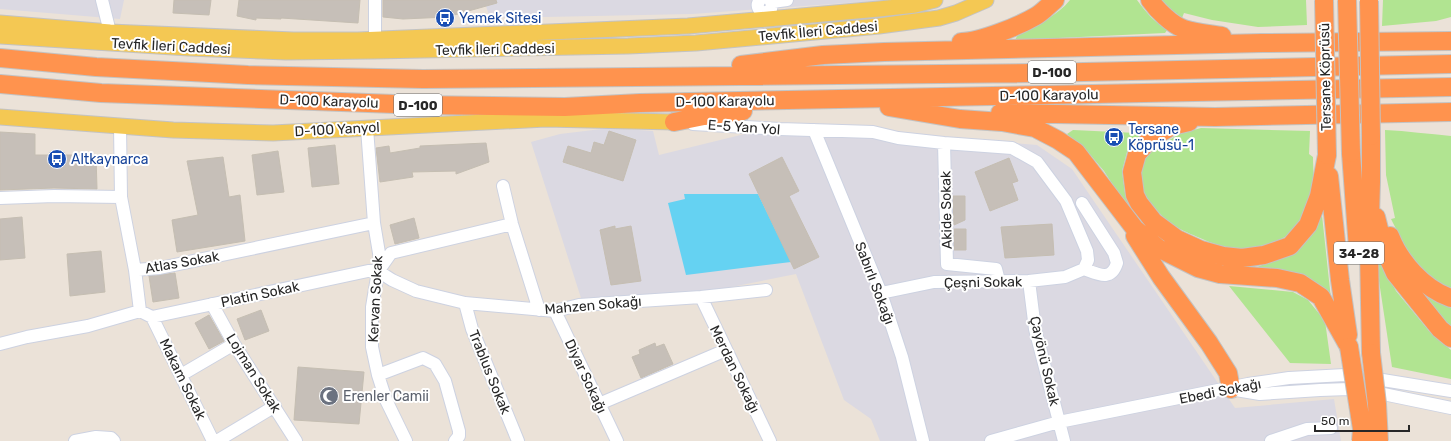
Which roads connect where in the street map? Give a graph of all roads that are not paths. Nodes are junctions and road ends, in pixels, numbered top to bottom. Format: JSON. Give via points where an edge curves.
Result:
{"nodes":[{"id":1,"x":102,"y":0,"type":"edge"},
{"id":2,"x":375,"y":0,"type":"edge"},
{"id":3,"x":787,"y":0,"type":"edge"},
{"id":4,"x":895,"y":0,"type":"edge"},
{"id":5,"x":935,"y":0,"type":"edge"},
{"id":6,"x":986,"y":0,"type":"edge"},
{"id":7,"x":1055,"y":0,"type":"edge"},
{"id":8,"x":1150,"y":0,"type":"edge"},
{"id":9,"x":1324,"y":0,"type":"edge"},
{"id":10,"x":1347,"y":0,"type":"edge"},
{"id":11,"x":1369,"y":0,"type":"edge"},
{"id":12,"x":767,"y":7,"type":"edge"},
{"id":13,"x":878,"y":9,"type":"junction"},
{"id":14,"x":0,"y":23,"type":"edge"},
{"id":15,"x":880,"y":26,"type":"junction"},
{"id":16,"x":1451,"y":28,"type":"edge"},
{"id":17,"x":110,"y":32,"type":"junction"},
{"id":18,"x":0,"y":36,"type":"edge"},
{"id":19,"x":767,"y":36,"type":"junction"},
{"id":20,"x":1451,"y":41,"type":"edge"},
{"id":21,"x":1404,"y":42,"type":"junction"},
{"id":22,"x":1262,"y":43,"type":"junction"},
{"id":23,"x":375,"y":45,"type":"junction"},
{"id":24,"x":884,"y":52,"type":"junction"},
{"id":25,"x":0,"y":58,"type":"edge"},
{"id":26,"x":1451,"y":64,"type":"edge"},
{"id":27,"x":653,"y":76,"type":"junction"},
{"id":28,"x":0,"y":84,"type":"edge"},
{"id":29,"x":1451,"y":87,"type":"edge"},
{"id":30,"x":837,"y":100,"type":"junction"},
{"id":31,"x":920,"y":112,"type":"junction"},
{"id":32,"x":1451,"y":112,"type":"edge"},
{"id":33,"x":1395,"y":114,"type":"junction"},
{"id":34,"x":0,"y":117,"type":"edge"},
{"id":35,"x":1215,"y":117,"type":"junction"},
{"id":36,"x":674,"y":122,"type":"junction"},
{"id":37,"x":1451,"y":124,"type":"edge"},
{"id":38,"x":120,"y":126,"type":"junction"},
{"id":39,"x":367,"y":128,"type":"junction"},
{"id":40,"x":814,"y":130,"type":"junction"},
{"id":41,"x":944,"y":143,"type":"junction"},
{"id":42,"x":1327,"y":155,"type":"junction"},
{"id":43,"x":1371,"y":182,"type":"junction"},
{"id":44,"x":503,"y":186,"type":"dead end"},
{"id":45,"x":121,"y":197,"type":"junction"},
{"id":46,"x":0,"y":198,"type":"edge"},
{"id":47,"x":1082,"y":203,"type":"dead end"},
{"id":48,"x":1118,"y":208,"type":"junction"},
{"id":49,"x":374,"y":223,"type":"junction"},
{"id":50,"x":512,"y":224,"type":"junction"},
{"id":51,"x":1084,"y":269,"type":"junction"},
{"id":52,"x":135,"y":270,"type":"junction"},
{"id":53,"x":378,"y":271,"type":"junction"},
{"id":54,"x":999,"y":281,"type":"junction"},
{"id":55,"x":1029,"y":281,"type":"junction"},
{"id":56,"x":766,"y":290,"type":"dead end"},
{"id":57,"x":881,"y":293,"type":"junction"},
{"id":58,"x":701,"y":297,"type":"junction"},
{"id":59,"x":1451,"y":298,"type":"edge"},
{"id":60,"x":465,"y":303,"type":"junction"},
{"id":61,"x":212,"y":304,"type":"junction"},
{"id":62,"x":538,"y":310,"type":"junction"},
{"id":63,"x":140,"y":311,"type":"junction"},
{"id":64,"x":555,"y":311,"type":"junction"},
{"id":65,"x":152,"y":316,"type":"junction"},
{"id":66,"x":1451,"y":338,"type":"edge"},
{"id":67,"x":0,"y":344,"type":"edge"},
{"id":68,"x":234,"y":344,"type":"junction"},
{"id":69,"x":1350,"y":347,"type":"junction"},
{"id":70,"x":726,"y":350,"type":"junction"},
{"id":71,"x":1371,"y":353,"type":"junction"},
{"id":72,"x":181,"y":375,"type":"junction"},
{"id":73,"x":378,"y":375,"type":"junction"},
{"id":74,"x":1230,"y":389,"type":"junction"},
{"id":75,"x":1451,"y":391,"type":"edge"},
{"id":76,"x":599,"y":404,"type":"junction"},
{"id":77,"x":275,"y":406,"type":"junction"},
{"id":78,"x":1451,"y":408,"type":"edge"},
{"id":79,"x":1059,"y":422,"type":"junction"},
{"id":80,"x":1331,"y":428,"type":"dead end"},
{"id":81,"x":75,"y":441,"type":"edge"},
{"id":82,"x":114,"y":441,"type":"edge"},
{"id":83,"x":213,"y":441,"type":"edge"},
{"id":84,"x":217,"y":441,"type":"edge"},
{"id":85,"x":296,"y":441,"type":"edge"},
{"id":86,"x":406,"y":441,"type":"edge"},
{"id":87,"x":455,"y":441,"type":"edge"},
{"id":88,"x":518,"y":441,"type":"edge"},
{"id":89,"x":617,"y":441,"type":"edge"},
{"id":90,"x":770,"y":441,"type":"edge"},
{"id":91,"x":923,"y":441,"type":"edge"},
{"id":92,"x":991,"y":441,"type":"edge"},
{"id":93,"x":1064,"y":441,"type":"edge"},
{"id":94,"x":1271,"y":441,"type":"edge"},
{"id":95,"x":1361,"y":441,"type":"edge"},
{"id":96,"x":1379,"y":441,"type":"edge"}],
"edges":[{"from":1,"to":17,"type":"street"},
{"from":2,"to":23,"type":"street"},
{"from":3,"to":12,"type":"street"},
{"from":4,"to":13,"type":"street"},
{"from":5,"to":13,"type":"main road","name":"Tevfik İleri Caddesi"},
{"from":6,"to":15,"type":"main road","name":"Tevfik İleri Caddesi","via":[[939,18]]},
{"from":7,"to":24,"type":"highway","via":[[1037,16],[968,42],[924,43]]},
{"from":8,"to":22,"type":"highway","via":[[1166,18],[1183,29]]},
{"from":9,"to":42,"type":"highway","name":"Tersane Köprüsü","number":"34-28","bridge":true},
{"from":10,"to":71,"type":"highway","name":"Tersane Köprüsü","number":"34-28","bridge":true,"via":[[1351,153],[1360,268]]},
{"from":11,"to":43,"type":"highway","bridge":true},
{"from":12,"to":13,"type":"main road","name":"Tevfik İleri Caddesi"},
{"from":12,"to":19,"type":"main road"},
{"from":12,"to":23,"type":"main road","name":"Tevfik İleri Caddesi","via":[[667,27]]},
{"from":13,"to":15,"type":"street"},
{"from":14,"to":17,"type":"main road","name":"Tevfik İleri Caddesi"},
{"from":15,"to":19,"type":"main road","name":"Tevfik İleri Caddesi"},
{"from":16,"to":21,"type":"highway"},
{"from":17,"to":23,"type":"main road","name":"Tevfik İleri Caddesi"},
{"from":18,"to":23,"type":"main road","name":"Tevfik İleri Caddesi","via":[[260,51]]},
{"from":19,"to":23,"type":"main road","name":"Tevfik İleri Caddesi","via":[[666,44]]},
{"from":20,"to":21,"type":"highway"},
{"from":21,"to":22,"type":"highway"},
{"from":22,"to":24,"type":"highway"},
{"from":24,"to":27,"type":"highway","via":[[823,55]]},
{"from":25,"to":27,"type":"highway","name":"D-100 Karayolu","number":"D-100","via":[[96,68],[248,75],[423,79]]},
{"from":26,"to":27,"type":"highway","name":"D-100 Karayolu","number":"D-100"},
{"from":28,"to":30,"type":"highway","name":"D-100 Karayolu","number":"D-100","via":[[101,93],[422,105],[564,106]]},
{"from":29,"to":30,"type":"highway","name":"D-100 Karayolu","number":"D-100"},
{"from":30,"to":31,"type":"highway"},
{"from":30,"to":36,"type":"highway"},
{"from":31,"to":35,"type":"highway"},
{"from":31,"to":48,"type":"highway","via":[[1035,128],[1076,152]]},
{"from":32,"to":33,"type":"highway"},
{"from":33,"to":35,"type":"highway"},
{"from":33,"to":37,"type":"highway"},
{"from":34,"to":38,"type":"main road","name":"D-100 Yanyol"},
{"from":35,"to":42,"type":"highway","via":[[1172,126],[1150,139],[1137,154],[1132,172],[1139,203],[1154,222],[1177,239],[1201,250],[1242,258],[1264,255],[1290,246],[1308,225],[1319,196]]},
{"from":36,"to":39,"type":"main road","name":"D-100 Yanyol","via":[[546,119]]},
{"from":36,"to":40,"type":"street","name":"E-5 Yan Yol"},
{"from":38,"to":39,"type":"main road","name":"D-100 Yanyol","via":[[273,133]]},
{"from":38,"to":45,"type":"street","name":"Atlas Sokak"},
{"from":39,"to":49,"type":"street","name":"Kervan Sokak"},
{"from":40,"to":41,"type":"street","name":"E-5 Yan Yol","via":[[873,132],[898,138]]},
{"from":40,"to":57,"type":"street","name":"Sabırlı Sokağı"},
{"from":41,"to":51,"type":"street","name":"E-5 Yan Yol","via":[[1012,148],[1037,162],[1066,201],[1087,251],[1088,260]]},
{"from":41,"to":54,"type":"street","name":"Akide Sokak","via":[[947,264],[996,269]]},
{"from":42,"to":69,"type":"highway","number":"34-28"},
{"from":43,"to":59,"type":"highway","via":[[1393,244],[1406,264],[1424,282]]},
{"from":43,"to":66,"type":"highway","via":[[1384,248],[1395,273]]},
{"from":43,"to":71,"type":"highway"},
{"from":44,"to":50,"type":"street"},
{"from":45,"to":46,"type":"street"},
{"from":45,"to":52,"type":"street","name":"Atlas Sokak"},
{"from":47,"to":51,"type":"street","via":[[1114,253],[1117,263],[1114,270],[1101,276]]},
{"from":48,"to":69,"type":"highway","via":[[1135,229],[1158,248],[1198,268],[1220,274],[1277,278],[1300,283],[1321,297]]},
{"from":48,"to":74,"type":"highway","via":[[1161,278],[1228,373]]},
{"from":49,"to":52,"type":"street","name":"Atlas Sokak","via":[[160,268]]},
{"from":49,"to":53,"type":"street","name":"Kervan Sokak","via":[[380,259]]},
{"from":50,"to":53,"type":"street","via":[[391,253]]},
{"from":50,"to":62,"type":"street"},
{"from":51,"to":55,"type":"street","name":"Çeşni Sokak","via":[[1065,277]]},
{"from":52,"to":63,"type":"street"},
{"from":53,"to":60,"type":"street","name":"Mahzen Sokağı","via":[[416,291]]},
{"from":53,"to":61,"type":"street","name":"Platin Sokak"},
{"from":53,"to":73,"type":"street","name":"Kervan Sokak","via":[[372,307],[372,347]]},
{"from":54,"to":55,"type":"street","name":"Çeşni Sokak"},
{"from":54,"to":57,"type":"street","name":"Çeşni Sokak","via":[[934,282]]},
{"from":55,"to":79,"type":"street","name":"Çayönü Sokak","via":[[1035,329]]},
{"from":56,"to":58,"type":"street","name":"Mahzen Sokağı"},
{"from":57,"to":91,"type":"street","name":"Sabırlı Sokağı","via":[[902,358]]},
{"from":58,"to":64,"type":"street","name":"Mahzen Sokağı","via":[[579,306]]},
{"from":58,"to":70,"type":"street","name":"Merdan Sokağı"},
{"from":60,"to":62,"type":"street","name":"Mahzen Sokağı"},
{"from":60,"to":88,"type":"street","name":"Trablus Sokak","via":[[472,329]]},
{"from":61,"to":65,"type":"street","name":"Platin Sokak"},
{"from":61,"to":68,"type":"street","name":"Lojman Sokak"},
{"from":62,"to":64,"type":"street","name":"Mahzen Sokağı"},
{"from":63,"to":65,"type":"street"},
{"from":63,"to":67,"type":"street","via":[[88,326]]},
{"from":64,"to":76,"type":"street","name":"Diyar Sokağı"},
{"from":65,"to":72,"type":"street","name":"Makam Sokak"},
{"from":68,"to":72,"type":"street"},
{"from":68,"to":77,"type":"street","name":"Lojman Sokak"},
{"from":69,"to":95,"type":"highway","number":"34-28","bridge":true,"via":[[1362,429]]},
{"from":70,"to":76,"type":"street"},
{"from":70,"to":90,"type":"street","name":"Merdan Sokağı"},
{"from":71,"to":96,"type":"highway","number":"34-28","bridge":true},
{"from":72,"to":83,"type":"street","name":"Makam Sokak"},
{"from":73,"to":86,"type":"street","name":"Kervan Sokak","via":[[386,400]]},
{"from":73,"to":87,"type":"street","via":[[423,358],[435,364],[445,381],[459,431]]},
{"from":74,"to":75,"type":"street","name":"Ebedi Sokağı","via":[[1289,378],[1345,375]]},
{"from":74,"to":78,"type":"street","via":[[1260,394],[1356,390]]},
{"from":74,"to":79,"type":"street","name":"Ebedi Sokağı"},
{"from":76,"to":89,"type":"street","name":"Diyar Sokağı"},
{"from":77,"to":84,"type":"street"},
{"from":77,"to":85,"type":"street","name":"Lojman Sokak"},
{"from":79,"to":92,"type":"street","name":"Ebedi Sokağı"},
{"from":79,"to":93,"type":"street","name":"Çayönü Sokak"},
{"from":80,"to":94,"type":"street","via":[[1307,429]]},
{"from":81,"to":82,"type":"street","via":[[96,437],[111,438]]}]}
